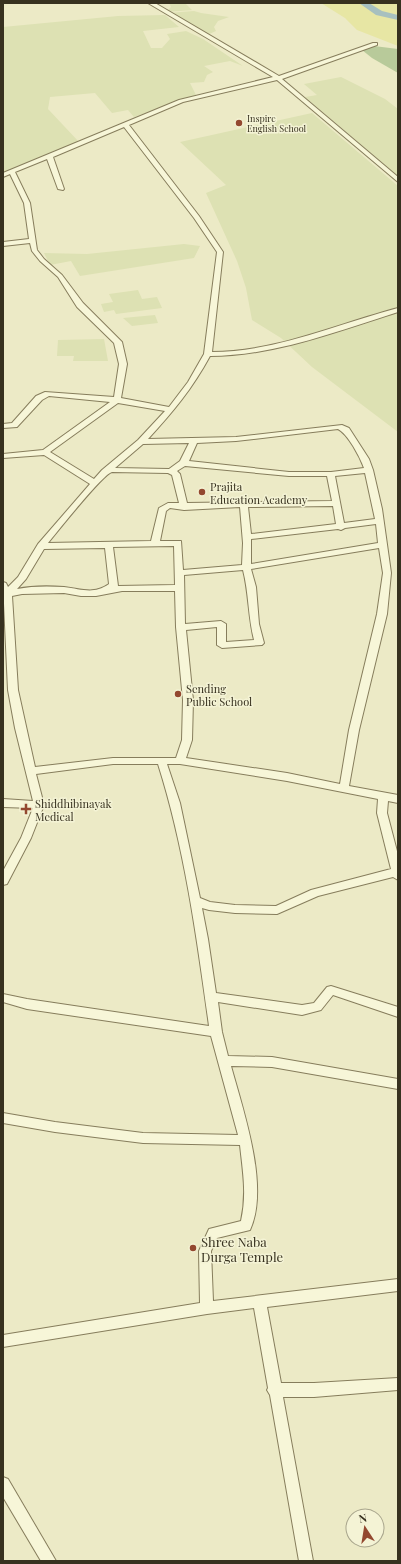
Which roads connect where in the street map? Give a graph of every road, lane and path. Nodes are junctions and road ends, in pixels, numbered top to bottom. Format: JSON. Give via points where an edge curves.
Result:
{"nodes":[{"id":1,"x":151,"y":3,"type":"edge"},
{"id":2,"x":374,"y":44,"type":"dead end"},
{"id":3,"x":278,"y":78,"type":"junction"},
{"id":4,"x":126,"y":125,"type":"junction"},
{"id":5,"x":49,"y":155,"type":"junction"},
{"id":6,"x":12,"y":172,"type":"junction"},
{"id":7,"x":3,"y":174,"type":"edge"},
{"id":8,"x":398,"y":180,"type":"edge"},
{"id":9,"x":61,"y":189,"type":"dead end"},
{"id":10,"x":32,"y":241,"type":"junction"},
{"id":11,"x":3,"y":244,"type":"edge"},
{"id":12,"x":398,"y":310,"type":"edge"},
{"id":13,"x":208,"y":354,"type":"junction"},
{"id":14,"x":117,"y":400,"type":"junction"},
{"id":15,"x":171,"y":410,"type":"junction"},
{"id":16,"x":3,"y":426,"type":"edge"},
{"id":17,"x":194,"y":440,"type":"junction"},
{"id":18,"x":141,"y":442,"type":"junction"},
{"id":19,"x":45,"y":452,"type":"junction"},
{"id":20,"x":5,"y":453,"type":"edge"},
{"id":21,"x":184,"y":463,"type":"junction"},
{"id":22,"x":170,"y":471,"type":"junction"},
{"id":23,"x":105,"y":472,"type":"junction"},
{"id":24,"x":369,"y":473,"type":"junction"},
{"id":25,"x":331,"y":474,"type":"junction"},
{"id":26,"x":95,"y":484,"type":"junction"},
{"id":27,"x":337,"y":504,"type":"junction"},
{"id":28,"x":244,"y":505,"type":"junction"},
{"id":29,"x":184,"y":507,"type":"junction"},
{"id":30,"x":379,"y":521,"type":"junction"},
{"id":31,"x":341,"y":527,"type":"junction"},
{"id":32,"x":246,"y":537,"type":"junction"},
{"id":33,"x":155,"y":543,"type":"junction"},
{"id":34,"x":382,"y":545,"type":"junction"},
{"id":35,"x":41,"y":546,"type":"junction"},
{"id":36,"x":109,"y":546,"type":"junction"},
{"id":37,"x":246,"y":568,"type":"junction"},
{"id":38,"x":181,"y":573,"type":"junction"},
{"id":39,"x":180,"y":588,"type":"junction"},
{"id":40,"x":5,"y":589,"type":"edge"},
{"id":41,"x":104,"y":592,"type":"junction"},
{"id":42,"x":181,"y":627,"type":"junction"},
{"id":43,"x":160,"y":760,"type":"junction"},
{"id":44,"x":180,"y":761,"type":"junction"},
{"id":45,"x":32,"y":771,"type":"junction"},
{"id":46,"x":344,"y":788,"type":"junction"},
{"id":47,"x":383,"y":795,"type":"junction"},
{"id":48,"x":398,"y":799,"type":"edge"},
{"id":49,"x":3,"y":802,"type":"edge"},
{"id":50,"x":40,"y":805,"type":"junction"},
{"id":51,"x":397,"y":874,"type":"edge"},
{"id":52,"x":3,"y":880,"type":"edge"},
{"id":53,"x":196,"y":901,"type":"junction"},
{"id":54,"x":211,"y":997,"type":"junction"},
{"id":55,"x":3,"y":998,"type":"edge"},
{"id":56,"x":398,"y":1012,"type":"edge"},
{"id":57,"x":216,"y":1032,"type":"junction"},
{"id":58,"x":223,"y":1061,"type":"junction"},
{"id":59,"x":398,"y":1084,"type":"edge"},
{"id":60,"x":3,"y":1118,"type":"edge"},
{"id":61,"x":245,"y":1140,"type":"junction"},
{"id":62,"x":398,"y":1285,"type":"edge"},
{"id":63,"x":260,"y":1303,"type":"junction"},
{"id":64,"x":207,"y":1308,"type":"junction"},
{"id":65,"x":3,"y":1340,"type":"edge"},
{"id":66,"x":398,"y":1384,"type":"edge"},
{"id":67,"x":274,"y":1390,"type":"junction"},
{"id":68,"x":3,"y":1484,"type":"edge"},
{"id":69,"x":49,"y":1561,"type":"edge"},
{"id":70,"x":306,"y":1561,"type":"edge"}],
"edges":[{"from":1,"to":3,"type":"street"},
{"from":2,"to":3,"type":"street"},
{"from":3,"to":4,"type":"street","via":[[181,101]]},
{"from":3,"to":8,"type":"street"},
{"from":4,"to":5,"type":"street"},
{"from":4,"to":13,"type":"street","via":[[197,217],[220,252]]},
{"from":5,"to":6,"type":"street"},
{"from":5,"to":9,"type":"street"},
{"from":6,"to":7,"type":"street"},
{"from":6,"to":10,"type":"street","via":[[27,203]]},
{"from":10,"to":11,"type":"street"},
{"from":10,"to":14,"type":"street","via":[[34,250],[60,276],[80,305],[118,342],[123,364]]},
{"from":12,"to":13,"type":"street","via":[[286,344],[226,354]]},
{"from":13,"to":15,"type":"street"},
{"from":14,"to":15,"type":"street"},
{"from":14,"to":16,"type":"street","via":[[48,394],[39,398],[14,425]]},
{"from":14,"to":19,"type":"street"},
{"from":15,"to":18,"type":"street"},
{"from":17,"to":18,"type":"street"},
{"from":17,"to":21,"type":"street"},
{"from":17,"to":24,"type":"street","via":[[236,439],[339,427],[346,430],[365,459]]},
{"from":18,"to":23,"type":"street"},
{"from":19,"to":20,"type":"street"},
{"from":19,"to":26,"type":"street"},
{"from":21,"to":22,"type":"street","via":[[178,469]]},
{"from":21,"to":25,"type":"street","via":[[289,474]]},
{"from":22,"to":23,"type":"street"},
{"from":22,"to":29,"type":"street","via":[[176,474]]},
{"from":23,"to":26,"type":"street"},
{"from":24,"to":25,"type":"street"},
{"from":24,"to":30,"type":"street"},
{"from":25,"to":27,"type":"street"},
{"from":26,"to":35,"type":"street"},
{"from":27,"to":28,"type":"street"},
{"from":27,"to":31,"type":"street"},
{"from":28,"to":29,"type":"street"},
{"from":28,"to":32,"type":"street"},
{"from":29,"to":33,"type":"street","via":[[168,506],[162,510]]},
{"from":30,"to":31,"type":"street"},
{"from":30,"to":34,"type":"street"},
{"from":31,"to":32,"type":"street"},
{"from":32,"to":37,"type":"street"},
{"from":33,"to":36,"type":"street"},
{"from":33,"to":38,"type":"street","via":[[178,543]]},
{"from":34,"to":37,"type":"street","via":[[314,554]]},
{"from":34,"to":46,"type":"street","via":[[387,573],[382,614],[354,730]]},
{"from":35,"to":36,"type":"street"},
{"from":35,"to":40,"type":"street","via":[[22,579]]},
{"from":36,"to":41,"type":"street","via":[[114,585]]},
{"from":37,"to":38,"type":"street"},
{"from":37,"to":42,"type":"street","via":[[252,587],[254,624],[259,643],[222,645],[222,624]]},
{"from":38,"to":39,"type":"street"},
{"from":39,"to":41,"type":"street","via":[[122,588]]},
{"from":39,"to":42,"type":"street"},
{"from":40,"to":41,"type":"street"},
{"from":40,"to":45,"type":"street","via":[[13,690]]},
{"from":42,"to":44,"type":"street","via":[[188,700],[187,740]]},
{"from":43,"to":44,"type":"street"},
{"from":43,"to":45,"type":"street","via":[[113,761]]},
{"from":43,"to":53,"type":"street","via":[[175,803]]},
{"from":44,"to":46,"type":"street"},
{"from":45,"to":50,"type":"street"},
{"from":46,"to":47,"type":"street"},
{"from":47,"to":48,"type":"street"},
{"from":47,"to":51,"type":"street","via":[[382,813]]},
{"from":49,"to":50,"type":"street"},
{"from":50,"to":52,"type":"street","via":[[26,838]]},
{"from":51,"to":53,"type":"street","via":[[315,893],[278,910],[235,909],[209,906]]},
{"from":53,"to":54,"type":"street"},
{"from":54,"to":56,"type":"street","via":[[302,1010],[317,1007],[331,990]]},
{"from":54,"to":57,"type":"street"},
{"from":55,"to":57,"type":"street","via":[[27,1004]]},
{"from":57,"to":58,"type":"street"},
{"from":58,"to":59,"type":"street","via":[[272,1062]]},
{"from":58,"to":61,"type":"street"},
{"from":60,"to":61,"type":"street","via":[[143,1138]]},
{"from":61,"to":64,"type":"street","via":[[250,1177],[250,1208],[246,1226],[213,1233],[205,1251]]},
{"from":62,"to":63,"type":"street"},
{"from":63,"to":64,"type":"street"},
{"from":63,"to":67,"type":"street"},
{"from":64,"to":65,"type":"street"},
{"from":66,"to":67,"type":"street"},
{"from":67,"to":70,"type":"street"},
{"from":68,"to":69,"type":"street"}]}
